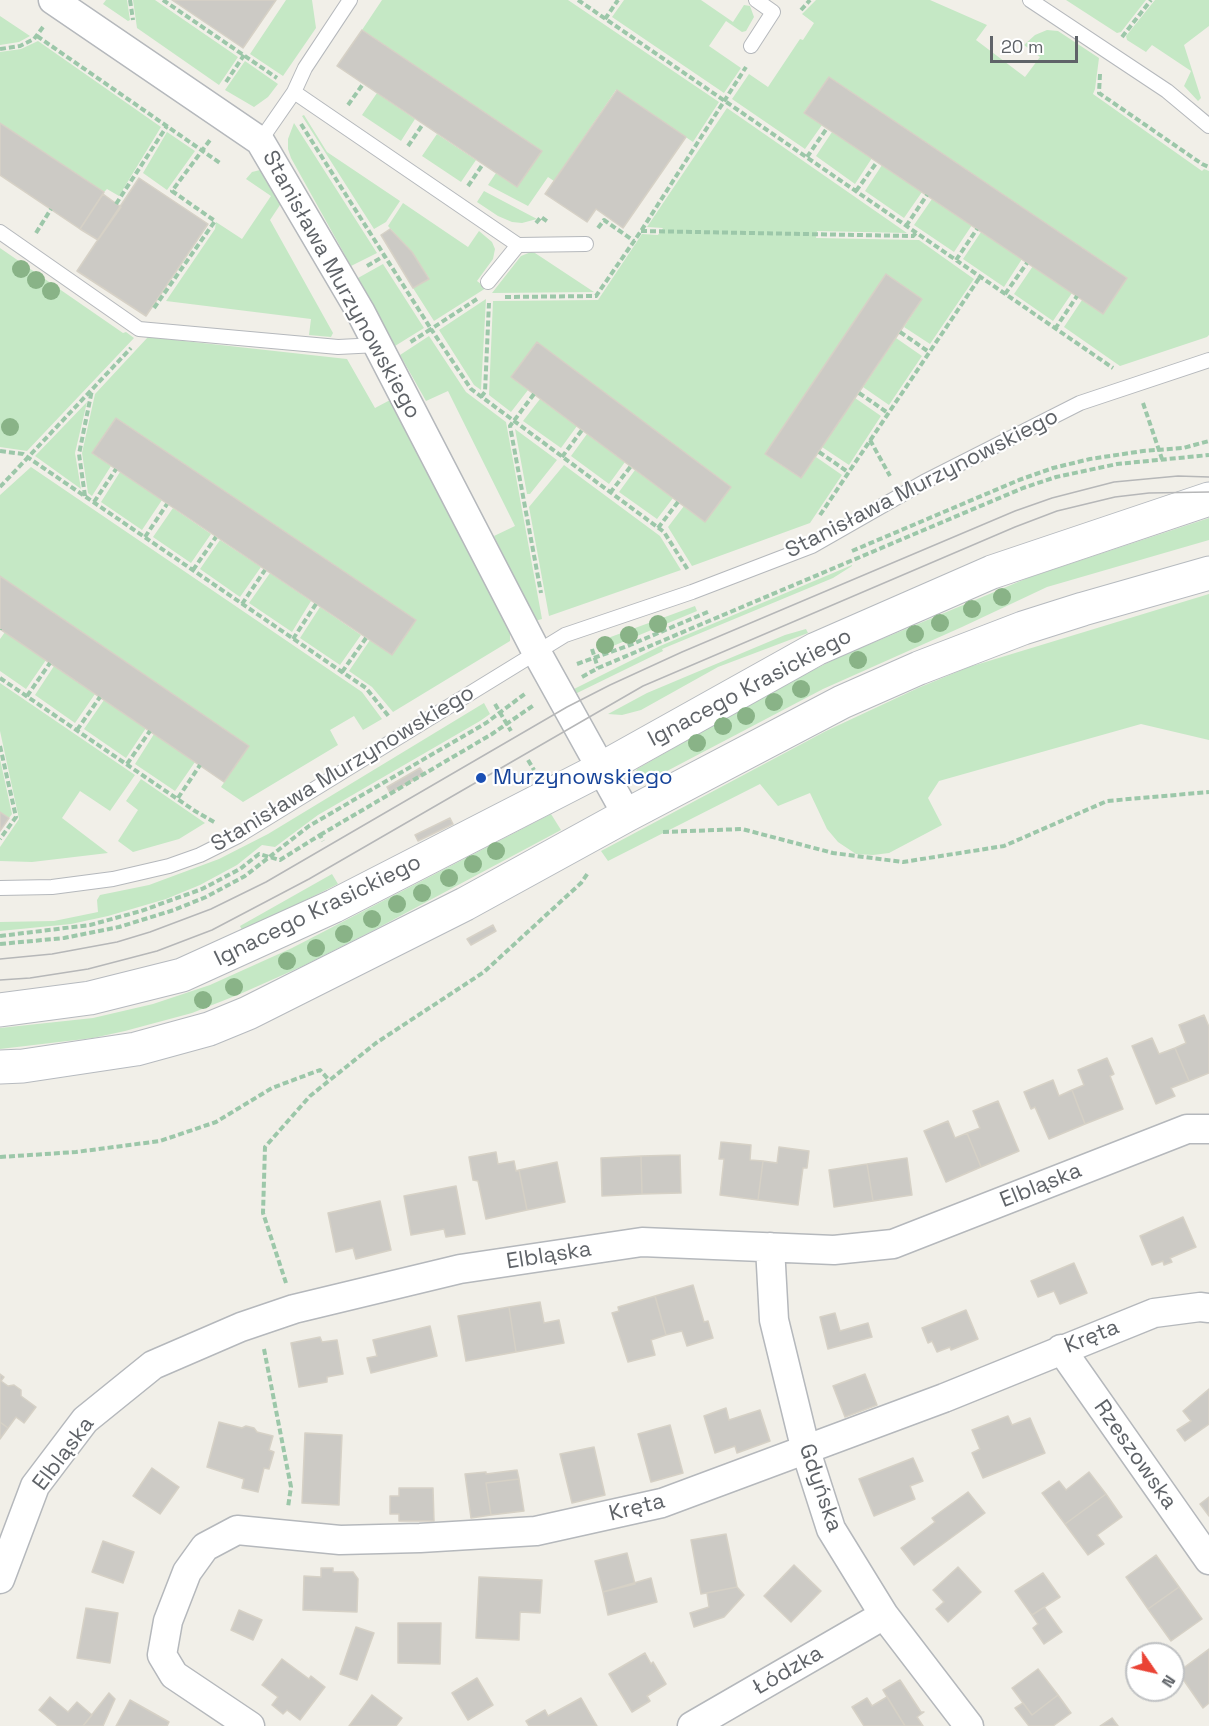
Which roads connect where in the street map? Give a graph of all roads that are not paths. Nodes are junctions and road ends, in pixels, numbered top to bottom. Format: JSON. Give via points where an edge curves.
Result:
{"nodes":[{"id":1,"x":53,"y":0,"type":"edge"},
{"id":2,"x":350,"y":0,"type":"edge"},
{"id":3,"x":756,"y":0,"type":"edge"},
{"id":4,"x":1030,"y":0,"type":"edge"},
{"id":5,"x":751,"y":45,"type":"road end"},
{"id":6,"x":294,"y":92,"type":"junction"},
{"id":7,"x":1209,"y":126,"type":"edge"},
{"id":8,"x":260,"y":141,"type":"junction"},
{"id":9,"x":0,"y":232,"type":"edge"},
{"id":10,"x":586,"y":244,"type":"dead end"},
{"id":11,"x":518,"y":245,"type":"junction"},
{"id":12,"x":488,"y":291,"type":"road end"},
{"id":13,"x":378,"y":345,"type":"junction"},
{"id":14,"x":1209,"y":360,"type":"edge"},
{"id":15,"x":1209,"y":499,"type":"edge"},
{"id":16,"x":1209,"y":573,"type":"edge"},
{"id":17,"x":536,"y":651,"type":"junction"},
{"id":18,"x":601,"y":769,"type":"junction"},
{"id":19,"x":627,"y":815,"type":"junction"},
{"id":20,"x":0,"y":888,"type":"edge"},
{"id":21,"x":0,"y":1010,"type":"edge"},
{"id":22,"x":0,"y":1067,"type":"edge"},
{"id":23,"x":1209,"y":1129,"type":"edge"},
{"id":24,"x":770,"y":1247,"type":"junction"},
{"id":25,"x":1209,"y":1308,"type":"edge"},
{"id":26,"x":1061,"y":1349,"type":"junction"},
{"id":27,"x":806,"y":1450,"type":"junction"},
{"id":28,"x":1209,"y":1560,"type":"edge"},
{"id":29,"x":0,"y":1580,"type":"edge"},
{"id":30,"x":884,"y":1615,"type":"junction"},
{"id":31,"x":250,"y":1726,"type":"edge"},
{"id":32,"x":692,"y":1726,"type":"edge"},
{"id":33,"x":969,"y":1726,"type":"edge"}],
"edges":[{"from":1,"to":8,"type":"street","name":"Stanisława Murzynowskiego"},
{"from":2,"to":6,"type":"lane","via":[[305,68]]},
{"from":3,"to":5,"type":"lane","via":[[773,12]]},
{"from":4,"to":7,"type":"lane","via":[[1167,91]]},
{"from":6,"to":8,"type":"lane"},
{"from":6,"to":11,"type":"lane"},
{"from":8,"to":13,"type":"street","name":"Stanisława Murzynowskiego"},
{"from":9,"to":13,"type":"lane","via":[[140,329],[338,347]]},
{"from":10,"to":11,"type":"lane"},
{"from":11,"to":12,"type":"lane"},
{"from":13,"to":17,"type":"street","name":"Stanisława Murzynowskiego"},
{"from":14,"to":17,"type":"lane","name":"Stanisława Murzynowskiego","via":[[1080,403],[924,482],[812,546],[565,635]]},
{"from":15,"to":18,"type":"main road","name":"Ignacego Krasickiego","via":[[992,572],[816,649]]},
{"from":16,"to":19,"type":"main road","via":[[1023,628],[919,668],[842,702]]},
{"from":17,"to":18,"type":"street","name":"Stanisława Murzynowskiego"},
{"from":17,"to":20,"type":"lane","name":"Stanisława Murzynowskiego","via":[[238,836],[200,855],[102,881]]},
{"from":18,"to":19,"type":"street","name":"Stanisława Murzynowskiego"},
{"from":18,"to":21,"type":"main road","name":"Ignacego Krasickiego","via":[[334,906],[182,975],[90,998]]},
{"from":19,"to":22,"type":"main road","via":[[465,904],[209,1029],[136,1049]]},
{"from":23,"to":24,"type":"street","name":"Elbląska","via":[[1187,1129],[893,1244],[834,1250]]},
{"from":24,"to":27,"type":"street","name":"Gdyńska","via":[[774,1320]]},
{"from":24,"to":29,"type":"street","name":"Elbląska","via":[[642,1242],[460,1269],[294,1310],[241,1327],[153,1365],[85,1419],[35,1486]]},
{"from":25,"to":26,"type":"street","name":"Kręta","via":[[1154,1312]]},
{"from":26,"to":27,"type":"street","name":"Kręta"},
{"from":26,"to":28,"type":"street","name":"Rzeszowska"},
{"from":27,"to":30,"type":"street","name":"Gdyńska","via":[[831,1529]]},
{"from":27,"to":31,"type":"street","name":"Kręta","via":[[662,1503],[536,1531],[351,1540],[237,1530],[205,1547],[187,1572],[168,1621],[162,1655],[174,1675]]},
{"from":30,"to":32,"type":"street","name":"Łódzka"},
{"from":30,"to":33,"type":"street","name":"Gdyńska"}]}
